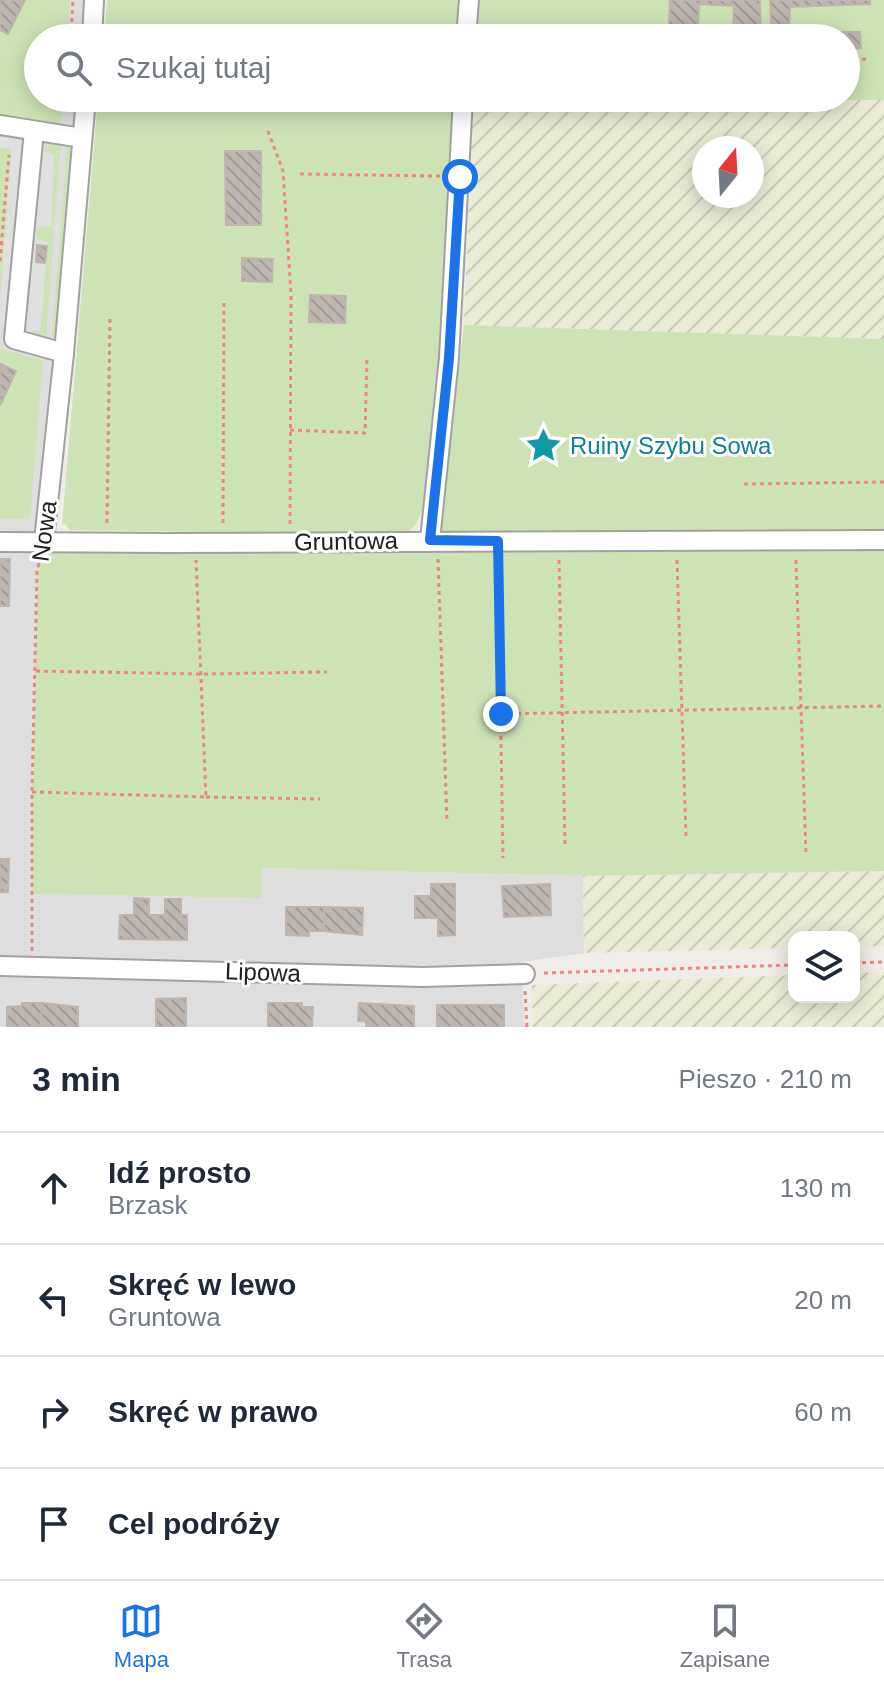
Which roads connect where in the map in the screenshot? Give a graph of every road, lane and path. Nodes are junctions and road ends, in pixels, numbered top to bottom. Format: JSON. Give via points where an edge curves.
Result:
{"nodes":[{"id":1,"x":73,"y":0,"type":"edge"},
{"id":2,"x":94,"y":0,"type":"edge"},
{"id":3,"x":469,"y":0,"type":"edge"},
{"id":4,"x":72,"y":24,"type":"edge"},
{"id":5,"x":92,"y":24,"type":"edge"},
{"id":6,"x":467,"y":24,"type":"edge"},
{"id":7,"x":860,"y":59,"type":"edge"},
{"id":8,"x":866,"y":59,"type":"dead end"},
{"id":9,"x":85,"y":112,"type":"edge"},
{"id":10,"x":462,"y":112,"type":"edge"},
{"id":11,"x":0,"y":125,"type":"edge"},
{"id":12,"x":34,"y":131,"type":"junction"},
{"id":13,"x":268,"y":131,"type":"dead end"},
{"id":14,"x":82,"y":138,"type":"junction"},
{"id":15,"x":9,"y":155,"type":"dead end"},
{"id":16,"x":300,"y":174,"type":"dead end"},
{"id":17,"x":460,"y":177,"type":"junction"},
{"id":18,"x":2,"y":202,"type":"edge"},
{"id":19,"x":0,"y":261,"type":"edge"},
{"id":20,"x":224,"y":302,"type":"dead end"},
{"id":21,"x":110,"y":316,"type":"dead end"},
{"id":22,"x":7,"y":338,"type":"edge"},
{"id":23,"x":64,"y":353,"type":"junction"},
{"id":24,"x":367,"y":360,"type":"dead end"},
{"id":25,"x":290,"y":430,"type":"junction"},
{"id":26,"x":884,"y":482,"type":"edge"},
{"id":27,"x":744,"y":484,"type":"dead end"},
{"id":28,"x":223,"y":526,"type":"dead end"},
{"id":29,"x":107,"y":527,"type":"dead end"},
{"id":30,"x":434,"y":540,"type":"junction"},
{"id":31,"x":558,"y":540,"type":"junction"},
{"id":32,"x":676,"y":540,"type":"junction"},
{"id":33,"x":796,"y":540,"type":"junction"},
{"id":34,"x":884,"y":540,"type":"edge"},
{"id":35,"x":44,"y":541,"type":"junction"},
{"id":36,"x":498,"y":541,"type":"junction"},
{"id":37,"x":0,"y":542,"type":"edge"},
{"id":38,"x":290,"y":542,"type":"junction"},
{"id":39,"x":196,"y":560,"type":"dead end"},
{"id":40,"x":36,"y":671,"type":"junction"},
{"id":41,"x":327,"y":672,"type":"dead end"},
{"id":42,"x":202,"y":674,"type":"junction"},
{"id":43,"x":884,"y":706,"type":"edge"},
{"id":44,"x":801,"y":707,"type":"junction"},
{"id":45,"x":682,"y":711,"type":"junction"},
{"id":46,"x":501,"y":714,"type":"junction"},
{"id":47,"x":562,"y":714,"type":"junction"},
{"id":48,"x":32,"y":792,"type":"junction"},
{"id":49,"x":206,"y":797,"type":"junction"},
{"id":50,"x":320,"y":799,"type":"dead end"},
{"id":51,"x":447,"y":823,"type":"dead end"},
{"id":52,"x":686,"y":836,"type":"dead end"},
{"id":53,"x":565,"y":844,"type":"dead end"},
{"id":54,"x":806,"y":854,"type":"dead end"},
{"id":55,"x":503,"y":858,"type":"dead end"},
{"id":56,"x":884,"y":962,"type":"edge"},
{"id":57,"x":860,"y":963,"type":"edge"},
{"id":58,"x":788,"y":965,"type":"edge"},
{"id":59,"x":0,"y":966,"type":"edge"},
{"id":60,"x":32,"y":966,"type":"junction"},
{"id":61,"x":525,"y":974,"type":"junction"},
{"id":62,"x":527,"y":1027,"type":"edge"}],
"edges":[{"from":1,"to":4,"type":"path"},
{"from":2,"to":5,"type":"street"},
{"from":3,"to":6,"type":"street"},
{"from":7,"to":8,"type":"path"},
{"from":9,"to":14,"type":"street","name":"Nowa"},
{"from":10,"to":17,"type":"street"},
{"from":11,"to":12,"type":"street"},
{"from":12,"to":14,"type":"street"},
{"from":12,"to":22,"type":"street"},
{"from":13,"to":25,"type":"path","via":[[283,171],[291,294]]},
{"from":14,"to":23,"type":"street","name":"Nowa"},
{"from":15,"to":18,"type":"path"},
{"from":16,"to":17,"type":"path"},
{"from":17,"to":30,"type":"street"},
{"from":18,"to":19,"type":"path"},
{"from":20,"to":28,"type":"path"},
{"from":21,"to":29,"type":"path"},
{"from":22,"to":23,"type":"street"},
{"from":23,"to":35,"type":"street","name":"Nowa"},
{"from":24,"to":25,"type":"path","via":[[365,433]]},
{"from":25,"to":38,"type":"path"},
{"from":26,"to":27,"type":"path"},
{"from":30,"to":36,"type":"street","name":"Gruntowa"},
{"from":30,"to":38,"type":"street","name":"Gruntowa"},
{"from":30,"to":51,"type":"path"},
{"from":31,"to":32,"type":"street","name":"Gruntowa"},
{"from":31,"to":36,"type":"street","name":"Gruntowa"},
{"from":31,"to":47,"type":"path"},
{"from":32,"to":33,"type":"street","name":"Gruntowa"},
{"from":32,"to":45,"type":"path"},
{"from":33,"to":34,"type":"street","name":"Gruntowa"},
{"from":33,"to":44,"type":"path"},
{"from":35,"to":37,"type":"street","name":"Gruntowa"},
{"from":35,"to":38,"type":"street","name":"Gruntowa"},
{"from":35,"to":40,"type":"path","name":"Nowa","via":[[37,571]]},
{"from":36,"to":46,"type":"path"},
{"from":39,"to":42,"type":"path"},
{"from":40,"to":42,"type":"path"},
{"from":40,"to":48,"type":"path","name":"Nowa"},
{"from":41,"to":42,"type":"path"},
{"from":42,"to":49,"type":"path"},
{"from":43,"to":44,"type":"path"},
{"from":44,"to":45,"type":"path"},
{"from":44,"to":54,"type":"path"},
{"from":45,"to":47,"type":"path"},
{"from":45,"to":52,"type":"path"},
{"from":46,"to":47,"type":"path"},
{"from":46,"to":55,"type":"path"},
{"from":47,"to":53,"type":"path"},
{"from":48,"to":49,"type":"path"},
{"from":48,"to":60,"type":"path","name":"Nowa"},
{"from":49,"to":50,"type":"path"},
{"from":56,"to":57,"type":"path"},
{"from":58,"to":61,"type":"path"},
{"from":59,"to":60,"type":"street","name":"Lipowa"},
{"from":60,"to":61,"type":"street","name":"Lipowa","via":[[423,977]]},
{"from":61,"to":62,"type":"path"}]}
